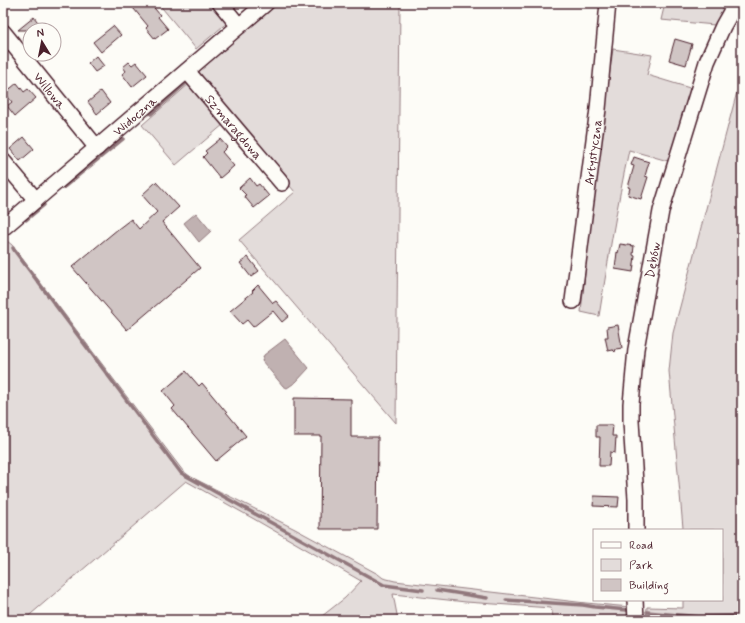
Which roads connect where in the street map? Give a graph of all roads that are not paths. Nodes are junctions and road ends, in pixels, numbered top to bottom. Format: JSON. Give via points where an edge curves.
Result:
{"nodes":[{"id":1,"x":220,"y":3,"type":"edge"},
{"id":2,"x":266,"y":3,"type":"edge"},
{"id":3,"x":608,"y":3,"type":"edge"},
{"id":4,"x":736,"y":3,"type":"edge"},
{"id":5,"x":239,"y":26,"type":"junction"},
{"id":6,"x":3,"y":32,"type":"edge"},
{"id":7,"x":187,"y":71,"type":"junction"},
{"id":8,"x":98,"y":148,"type":"junction"},
{"id":9,"x":3,"y":161,"type":"edge"},
{"id":10,"x":282,"y":183,"type":"dead end"},
{"id":11,"x":36,"y":200,"type":"junction"},
{"id":12,"x":3,"y":228,"type":"edge"},
{"id":13,"x":573,"y":301,"type":"dead end"},
{"id":14,"x":636,"y":529,"type":"edge"},
{"id":15,"x":635,"y":601,"type":"edge"},
{"id":16,"x":636,"y":620,"type":"edge"}],
"edges":[{"from":1,"to":5,"type":"street"},
{"from":2,"to":5,"type":"street","name":"Widoczna"},
{"from":3,"to":13,"type":"street","name":"Artystyczna","via":[[597,116]]},
{"from":4,"to":14,"type":"street","name":"Dębów","via":[[707,62],[658,226],[636,349],[631,404]]},
{"from":5,"to":7,"type":"street","name":"Widoczna"},
{"from":6,"to":8,"type":"street","name":"Willowa"},
{"from":7,"to":8,"type":"street","name":"Widoczna"},
{"from":7,"to":10,"type":"street","name":"Szmaragdowa"},
{"from":8,"to":11,"type":"street","name":"Widoczna"},
{"from":9,"to":11,"type":"street"},
{"from":11,"to":12,"type":"street","name":"Widoczna"},
{"from":15,"to":16,"type":"street"}]}
